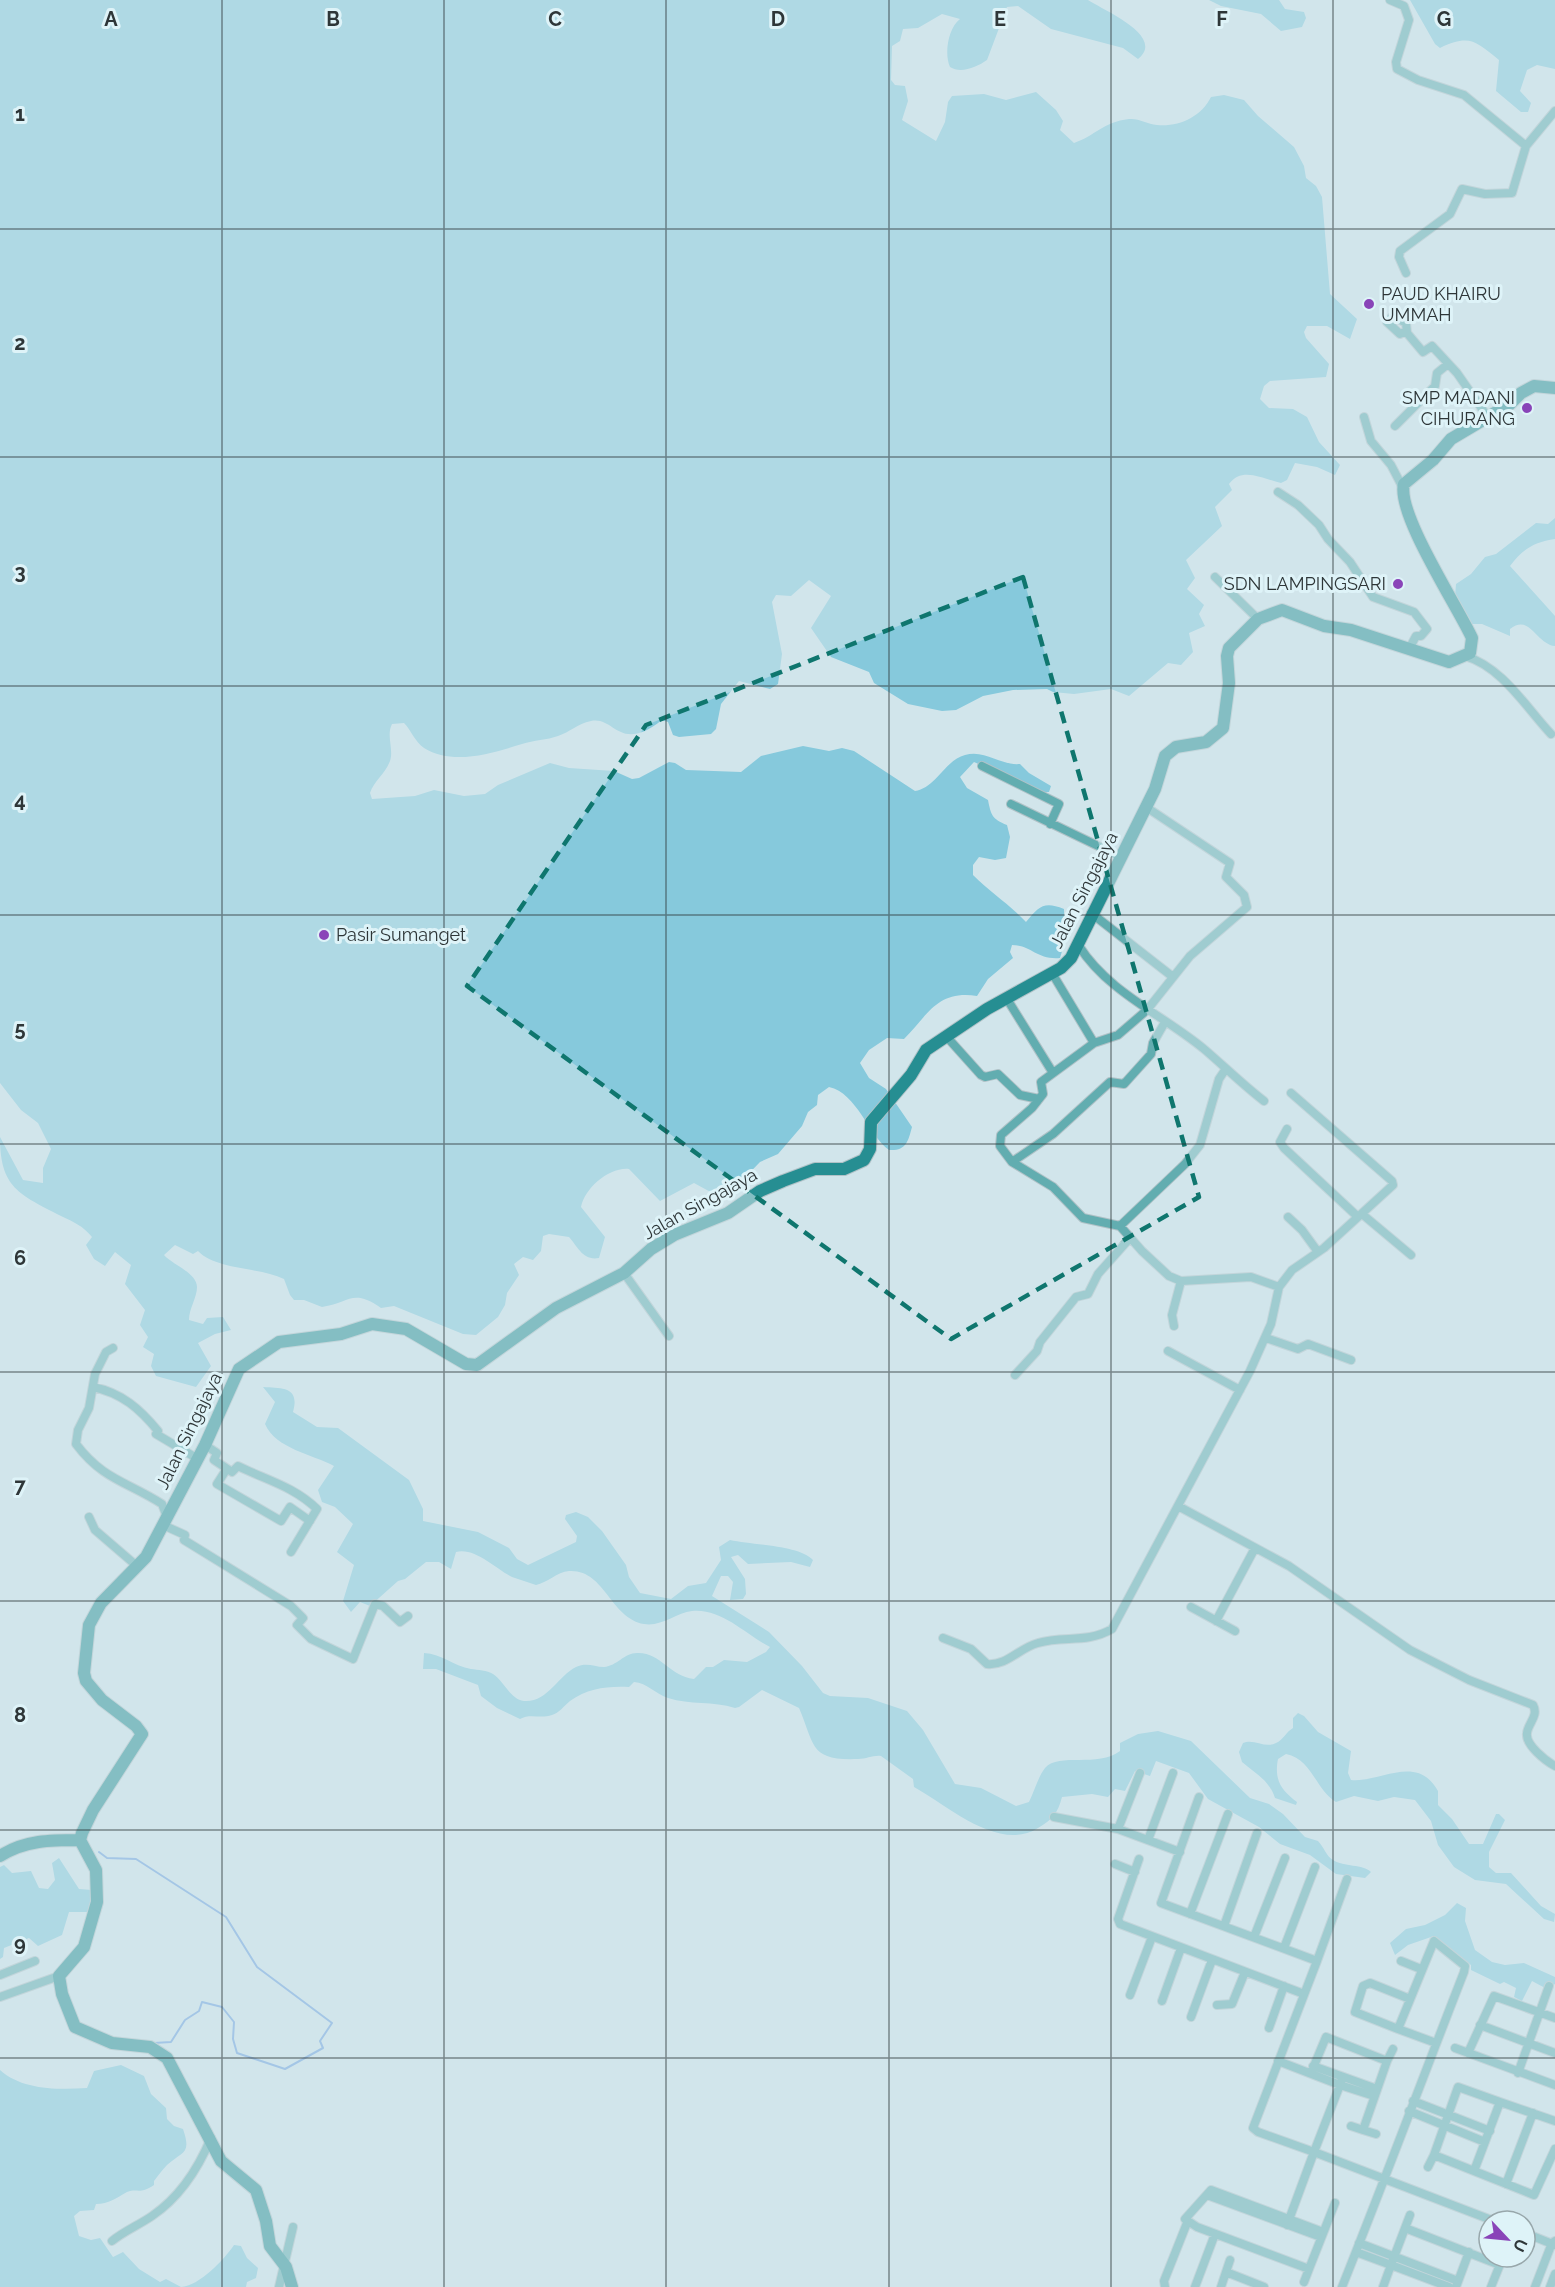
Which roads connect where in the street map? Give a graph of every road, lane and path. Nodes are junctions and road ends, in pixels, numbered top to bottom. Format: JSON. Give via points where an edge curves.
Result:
{"nodes":[{"id":1,"x":1390,"y":0,"type":"edge"},
{"id":2,"x":1555,"y":111,"type":"edge"},
{"id":3,"x":1526,"y":146,"type":"junction"},
{"id":4,"x":1406,"y":273,"type":"dead end"},
{"id":5,"x":1406,"y":331,"type":"dead end"},
{"id":6,"x":1448,"y":364,"type":"junction"},
{"id":7,"x":1555,"y":388,"type":"edge"},
{"id":8,"x":1487,"y":416,"type":"junction"},
{"id":9,"x":1364,"y":417,"type":"dead end"},
{"id":10,"x":1395,"y":426,"type":"dead end"},
{"id":11,"x":1403,"y":488,"type":"junction"},
{"id":12,"x":1278,"y":492,"type":"dead end"},
{"id":13,"x":1215,"y":577,"type":"dead end"},
{"id":14,"x":1258,"y":619,"type":"junction"},
{"id":15,"x":1409,"y":649,"type":"junction"},
{"id":16,"x":1465,"y":656,"type":"junction"},
{"id":17,"x":1551,"y":734,"type":"dead end"},
{"id":18,"x":982,"y":766,"type":"dead end"},
{"id":19,"x":1011,"y":804,"type":"dead end"},
{"id":20,"x":1146,"y":807,"type":"junction"},
{"id":21,"x":1050,"y":824,"type":"junction"},
{"id":22,"x":1121,"y":857,"type":"junction"},
{"id":23,"x":1091,"y":913,"type":"junction"},
{"id":24,"x":1079,"y":946,"type":"junction"},
{"id":25,"x":1052,"y":973,"type":"junction"},
{"id":26,"x":1173,"y":977,"type":"junction"},
{"id":27,"x":1007,"y":999,"type":"junction"},
{"id":28,"x":1147,"y":1010,"type":"junction"},
{"id":29,"x":1165,"y":1022,"type":"junction"},
{"id":30,"x":946,"y":1036,"type":"junction"},
{"id":31,"x":1094,"y":1043,"type":"junction"},
{"id":32,"x":1225,"y":1070,"type":"junction"},
{"id":33,"x":1053,"y":1073,"type":"junction"},
{"id":34,"x":1292,"y":1093,"type":"dead end"},
{"id":35,"x":1039,"y":1099,"type":"junction"},
{"id":36,"x":1264,"y":1101,"type":"dead end"},
{"id":37,"x":1287,"y":1128,"type":"dead end"},
{"id":38,"x":1012,"y":1162,"type":"junction"},
{"id":39,"x":1360,"y":1216,"type":"junction"},
{"id":40,"x":1288,"y":1217,"type":"dead end"},
{"id":41,"x":1120,"y":1226,"type":"junction"},
{"id":42,"x":1130,"y":1238,"type":"junction"},
{"id":43,"x":1318,"y":1252,"type":"junction"},
{"id":44,"x":1411,"y":1255,"type":"dead end"},
{"id":45,"x":624,"y":1273,"type":"junction"},
{"id":46,"x":1181,"y":1281,"type":"junction"},
{"id":47,"x":1279,"y":1287,"type":"junction"},
{"id":48,"x":1174,"y":1326,"type":"dead end"},
{"id":49,"x":669,"y":1336,"type":"dead end"},
{"id":50,"x":1266,"y":1338,"type":"junction"},
{"id":51,"x":113,"y":1348,"type":"dead end"},
{"id":52,"x":1168,"y":1352,"type":"dead end"},
{"id":53,"x":1351,"y":1360,"type":"dead end"},
{"id":54,"x":1015,"y":1375,"type":"dead end"},
{"id":55,"x":93,"y":1387,"type":"junction"},
{"id":56,"x":1240,"y":1390,"type":"junction"},
{"id":57,"x":206,"y":1445,"type":"junction"},
{"id":58,"x":198,"y":1459,"type":"junction"},
{"id":59,"x":225,"y":1470,"type":"junction"},
{"id":60,"x":1178,"y":1506,"type":"junction"},
{"id":61,"x":89,"y":1517,"type":"dead end"},
{"id":62,"x":165,"y":1521,"type":"junction"},
{"id":63,"x":310,"y":1521,"type":"junction"},
{"id":64,"x":1256,"y":1548,"type":"junction"},
{"id":65,"x":291,"y":1552,"type":"dead end"},
{"id":66,"x":138,"y":1567,"type":"junction"},
{"id":67,"x":1191,"y":1606,"type":"dead end"},
{"id":68,"x":408,"y":1616,"type":"dead end"},
{"id":69,"x":1216,"y":1621,"type":"junction"},
{"id":70,"x":1235,"y":1631,"type":"dead end"},
{"id":71,"x":943,"y":1638,"type":"dead end"},
{"id":72,"x":1555,"y":1766,"type":"edge"},
{"id":73,"x":1140,"y":1773,"type":"dead end"},
{"id":74,"x":1173,"y":1773,"type":"dead end"},
{"id":75,"x":1199,"y":1797,"type":"dead end"},
{"id":76,"x":1228,"y":1814,"type":"dead end"},
{"id":77,"x":1054,"y":1817,"type":"dead end"},
{"id":78,"x":1118,"y":1829,"type":"junction"},
{"id":79,"x":1257,"y":1833,"type":"dead end"},
{"id":80,"x":80,"y":1840,"type":"junction"},
{"id":81,"x":1148,"y":1840,"type":"junction"},
{"id":82,"x":1180,"y":1852,"type":"junction"},
{"id":83,"x":0,"y":1856,"type":"edge"},
{"id":84,"x":1285,"y":1858,"type":"dead end"},
{"id":85,"x":1139,"y":1859,"type":"dead end"},
{"id":86,"x":1114,"y":1864,"type":"dead end"},
{"id":87,"x":1315,"y":1867,"type":"dead end"},
{"id":88,"x":1135,"y":1872,"type":"junction"},
{"id":89,"x":1347,"y":1879,"type":"dead end"},
{"id":90,"x":1190,"y":1914,"type":"junction"},
{"id":91,"x":1224,"y":1926,"type":"junction"},
{"id":92,"x":1152,"y":1937,"type":"junction"},
{"id":93,"x":1254,"y":1937,"type":"junction"},
{"id":94,"x":1181,"y":1948,"type":"junction"},
{"id":95,"x":1284,"y":1948,"type":"junction"},
{"id":96,"x":1212,"y":1960,"type":"junction"},
{"id":97,"x":35,"y":1961,"type":"dead end"},
{"id":98,"x":1317,"y":1961,"type":"junction"},
{"id":99,"x":1401,"y":1961,"type":"dead end"},
{"id":100,"x":1421,"y":1969,"type":"junction"},
{"id":101,"x":1245,"y":1972,"type":"junction"},
{"id":102,"x":0,"y":1975,"type":"edge"},
{"id":103,"x":59,"y":1976,"type":"junction"},
{"id":104,"x":1284,"y":1986,"type":"junction"},
{"id":105,"x":1549,"y":1986,"type":"dead end"},
{"id":106,"x":1304,"y":1994,"type":"junction"},
{"id":107,"x":1130,"y":1995,"type":"dead end"},
{"id":108,"x":0,"y":1997,"type":"edge"},
{"id":109,"x":1410,"y":1999,"type":"junction"},
{"id":110,"x":1162,"y":2001,"type":"dead end"},
{"id":111,"x":1217,"y":2005,"type":"dead end"},
{"id":112,"x":1539,"y":2012,"type":"junction"},
{"id":113,"x":1191,"y":2017,"type":"dead end"},
{"id":114,"x":1555,"y":2018,"type":"edge"},
{"id":115,"x":1480,"y":2025,"type":"junction"},
{"id":116,"x":1269,"y":2028,"type":"dead end"},
{"id":117,"x":1398,"y":2029,"type":"junction"},
{"id":118,"x":1528,"y":2042,"type":"junction"},
{"id":119,"x":1436,"y":2043,"type":"junction"},
{"id":120,"x":1455,"y":2048,"type":"dead end"},
{"id":121,"x":1393,"y":2049,"type":"dead end"},
{"id":122,"x":1468,"y":2053,"type":"junction"},
{"id":123,"x":1555,"y":2053,"type":"edge"},
{"id":124,"x":1278,"y":2061,"type":"junction"},
{"id":125,"x":1387,"y":2061,"type":"junction"},
{"id":126,"x":1312,"y":2069,"type":"junction"},
{"id":127,"x":1518,"y":2073,"type":"junction"},
{"id":128,"x":1341,"y":2081,"type":"junction"},
{"id":129,"x":1555,"y":2085,"type":"edge"},
{"id":130,"x":1375,"y":2092,"type":"junction"},
{"id":131,"x":1413,"y":2101,"type":"junction"},
{"id":132,"x":1500,"y":2102,"type":"junction"},
{"id":133,"x":1409,"y":2111,"type":"junction"},
{"id":134,"x":1533,"y":2113,"type":"junction"},
{"id":135,"x":1448,"y":2115,"type":"junction"},
{"id":136,"x":1555,"y":2121,"type":"edge"},
{"id":137,"x":1444,"y":2125,"type":"junction"},
{"id":138,"x":1351,"y":2126,"type":"dead end"},
{"id":139,"x":1363,"y":2130,"type":"junction"},
{"id":140,"x":1490,"y":2131,"type":"junction"},
{"id":141,"x":1376,"y":2134,"type":"dead end"},
{"id":142,"x":211,"y":2138,"type":"junction"},
{"id":143,"x":1485,"y":2142,"type":"junction"},
{"id":144,"x":1555,"y":2149,"type":"edge"},
{"id":145,"x":1314,"y":2152,"type":"junction"},
{"id":146,"x":1434,"y":2155,"type":"junction"},
{"id":147,"x":1428,"y":2168,"type":"dead end"},
{"id":148,"x":1474,"y":2171,"type":"junction"},
{"id":149,"x":1382,"y":2178,"type":"junction"},
{"id":150,"x":1506,"y":2184,"type":"junction"},
{"id":151,"x":1335,"y":2203,"type":"dead end"},
{"id":152,"x":1477,"y":2214,"type":"edge"},
{"id":153,"x":1410,"y":2215,"type":"dead end"},
{"id":154,"x":1288,"y":2222,"type":"junction"},
{"id":155,"x":1187,"y":2223,"type":"junction"},
{"id":156,"x":293,"y":2227,"type":"dead end"},
{"id":157,"x":1405,"y":2228,"type":"junction"},
{"id":158,"x":1215,"y":2234,"type":"junction"},
{"id":159,"x":1322,"y":2234,"type":"junction"},
{"id":160,"x":1537,"y":2237,"type":"edge"},
{"id":161,"x":112,"y":2241,"type":"dead end"},
{"id":162,"x":1554,"y":2243,"type":"edge"},
{"id":163,"x":1358,"y":2247,"type":"junction"},
{"id":164,"x":1469,"y":2252,"type":"junction"},
{"id":165,"x":1477,"y":2254,"type":"edge"},
{"id":166,"x":1230,"y":2260,"type":"dead end"},
{"id":167,"x":1393,"y":2261,"type":"junction"},
{"id":168,"x":285,"y":2265,"type":"junction"},
{"id":169,"x":1309,"y":2269,"type":"junction"},
{"id":170,"x":1499,"y":2269,"type":"edge"},
{"id":171,"x":1226,"y":2272,"type":"junction"},
{"id":172,"x":1555,"y":2274,"type":"edge"},
{"id":173,"x":1304,"y":2282,"type":"dead end"},
{"id":174,"x":1457,"y":2284,"type":"edge"},
{"id":175,"x":279,"y":2287,"type":"edge"},
{"id":176,"x":292,"y":2287,"type":"edge"},
{"id":177,"x":1165,"y":2287,"type":"edge"},
{"id":178,"x":1195,"y":2287,"type":"edge"},
{"id":179,"x":1221,"y":2287,"type":"edge"},
{"id":180,"x":1264,"y":2287,"type":"edge"},
{"id":181,"x":1342,"y":2287,"type":"edge"},
{"id":182,"x":1383,"y":2287,"type":"edge"},
{"id":183,"x":1449,"y":2287,"type":"edge"},
{"id":184,"x":1491,"y":2287,"type":"edge"},
{"id":185,"x":1535,"y":2287,"type":"edge"},
{"id":186,"x":1550,"y":2287,"type":"edge"}],
"edges":[{"from":1,"to":3,"type":"street","via":[[1404,6],[1409,20],[1396,69],[1464,95]]},
{"from":2,"to":3,"type":"street"},
{"from":3,"to":4,"type":"street","via":[[1512,193],[1485,194],[1462,189],[1450,214],[1400,251]]},
{"from":5,"to":6,"type":"street","via":[[1423,352],[1432,346]]},
{"from":6,"to":8,"type":"street"},
{"from":6,"to":10,"type":"street","via":[[1437,373],[1435,386]]},
{"from":7,"to":8,"type":"street","via":[[1528,389]]},
{"from":8,"to":11,"type":"street","via":[[1451,439]]},
{"from":9,"to":11,"type":"street","via":[[1371,441]]},
{"from":11,"to":16,"type":"street","via":[[1411,521],[1472,638],[1473,648]]},
{"from":12,"to":15,"type":"street","via":[[1319,525],[1373,597],[1414,612],[1427,629],[1416,636]]},
{"from":13,"to":14,"type":"street"},
{"from":14,"to":15,"type":"street","name":"Jalan Singajaya","via":[[1282,610]]},
{"from":14,"to":20,"type":"street","name":"Jalan Singajaya","via":[[1242,632],[1228,652],[1229,683],[1223,728],[1206,742],[1169,751]]},
{"from":15,"to":16,"type":"street","name":"Jalan Singajaya","via":[[1449,662]]},
{"from":16,"to":17,"type":"street","via":[[1485,663],[1499,675]]},
{"from":18,"to":21,"type":"street","via":[[1059,804]]},
{"from":19,"to":21,"type":"street"},
{"from":20,"to":22,"type":"street","name":"Jalan Singajaya"},
{"from":20,"to":26,"type":"street","via":[[1226,859],[1231,866],[1226,877],[1247,902],[1247,907],[1190,956]]},
{"from":21,"to":22,"type":"street"},
{"from":22,"to":23,"type":"street","name":"Jalan Singajaya"},
{"from":23,"to":24,"type":"street","name":"Jalan Singajaya"},
{"from":23,"to":26,"type":"street"},
{"from":24,"to":25,"type":"street","name":"Jalan Singajaya","via":[[1066,964]]},
{"from":24,"to":28,"type":"street","via":[[1099,970]]},
{"from":25,"to":27,"type":"street","name":"Jalan Singajaya"},
{"from":25,"to":31,"type":"street"},
{"from":26,"to":28,"type":"street"},
{"from":27,"to":30,"type":"street","name":"Jalan Singajaya"},
{"from":27,"to":33,"type":"street"},
{"from":28,"to":29,"type":"street"},
{"from":28,"to":31,"type":"street","via":[[1113,1039]]},
{"from":29,"to":32,"type":"street","via":[[1204,1049]]},
{"from":29,"to":38,"type":"street","via":[[1151,1054],[1124,1084],[1110,1082],[1053,1134]]},
{"from":30,"to":35,"type":"street","via":[[981,1075],[998,1074],[1020,1095]]},
{"from":30,"to":45,"type":"street","name":"Jalan Singajaya","via":[[926,1050],[911,1075],[871,1122],[870,1149],[864,1160],[844,1169],[815,1169],[760,1191],[728,1213],[674,1235]]},
{"from":31,"to":33,"type":"street"},
{"from":32,"to":36,"type":"street"},
{"from":32,"to":41,"type":"street","via":[[1200,1145]]},
{"from":33,"to":35,"type":"street","via":[[1041,1082],[1043,1094]]},
{"from":34,"to":39,"type":"street","via":[[1394,1183]]},
{"from":35,"to":38,"type":"street","via":[[1001,1136],[1000,1146]]},
{"from":37,"to":39,"type":"street","via":[[1280,1142],[1284,1148]]},
{"from":38,"to":41,"type":"street","via":[[1053,1187],[1083,1218]]},
{"from":39,"to":43,"type":"street"},
{"from":39,"to":44,"type":"street"},
{"from":40,"to":43,"type":"street"},
{"from":41,"to":42,"type":"street"},
{"from":42,"to":46,"type":"street","via":[[1162,1270]]},
{"from":42,"to":54,"type":"street","via":[[1098,1274],[1088,1294],[1077,1296]]},
{"from":43,"to":47,"type":"street","via":[[1292,1270]]},
{"from":45,"to":49,"type":"street"},
{"from":45,"to":57,"type":"street","name":"Jalan Singajaya","via":[[556,1308],[477,1365],[465,1364],[406,1329],[372,1324],[341,1334],[279,1342],[236,1374]]},
{"from":46,"to":47,"type":"street","via":[[1251,1277]]},
{"from":46,"to":48,"type":"street","via":[[1172,1316]]},
{"from":47,"to":50,"type":"street"},
{"from":50,"to":53,"type":"street","via":[[1298,1349],[1308,1344]]},
{"from":50,"to":56,"type":"street"},
{"from":51,"to":55,"type":"street","via":[[106,1352]]},
{"from":52,"to":56,"type":"street"},
{"from":55,"to":58,"type":"street","via":[[117,1394],[136,1406],[158,1431],[156,1434]]},
{"from":55,"to":62,"type":"street","via":[[76,1444],[83,1455],[107,1474],[162,1504]]},
{"from":56,"to":60,"type":"street"},
{"from":57,"to":58,"type":"street","name":"Jalan Singajaya"},
{"from":57,"to":59,"type":"street","via":[[217,1453],[214,1460]]},
{"from":58,"to":62,"type":"street","name":"Jalan Singajaya"},
{"from":59,"to":63,"type":"street","via":[[232,1472],[238,1466],[302,1494],[317,1509]]},
{"from":59,"to":63,"type":"street","via":[[217,1484],[281,1521],[290,1508]]},
{"from":60,"to":64,"type":"street"},
{"from":60,"to":71,"type":"street","via":[[1131,1597],[1107,1633],[1087,1639],[1036,1643],[994,1665],[984,1663],[966,1646]]},
{"from":61,"to":66,"type":"street","via":[[95,1530]]},
{"from":62,"to":66,"type":"street","name":"Jalan Singajaya"},
{"from":62,"to":68,"type":"street","via":[[185,1535],[184,1540],[291,1606],[303,1617],[297,1625],[311,1639],[353,1659],[375,1604],[383,1605],[400,1622]]},
{"from":63,"to":65,"type":"street"},
{"from":64,"to":69,"type":"street"},
{"from":64,"to":72,"type":"street","via":[[1289,1566],[1410,1650],[1469,1680],[1533,1705],[1536,1713],[1527,1732],[1528,1739]]},
{"from":66,"to":80,"type":"street","name":"Jalan Singajaya","via":[[92,1617],[84,1673],[102,1700],[142,1734],[87,1820]]},
{"from":67,"to":69,"type":"street"},
{"from":69,"to":70,"type":"street"},
{"from":73,"to":78,"type":"street"},
{"from":74,"to":81,"type":"street"},
{"from":75,"to":82,"type":"street"},
{"from":76,"to":90,"type":"street"},
{"from":77,"to":78,"type":"street"},
{"from":78,"to":81,"type":"street"},
{"from":79,"to":91,"type":"street"},
{"from":80,"to":83,"type":"street","via":[[40,1840]]},
{"from":80,"to":103,"type":"street","via":[[96,1870],[97,1902],[84,1947]]},
{"from":81,"to":82,"type":"street"},
{"from":82,"to":90,"type":"street","via":[[1161,1903]]},
{"from":84,"to":93,"type":"street"},
{"from":85,"to":88,"type":"street"},
{"from":86,"to":88,"type":"street"},
{"from":87,"to":95,"type":"street"},
{"from":88,"to":92,"type":"street","via":[[1118,1922]]},
{"from":89,"to":98,"type":"street"},
{"from":90,"to":91,"type":"street"},
{"from":91,"to":93,"type":"street"},
{"from":92,"to":94,"type":"street"},
{"from":92,"to":107,"type":"street"},
{"from":93,"to":95,"type":"street"},
{"from":94,"to":96,"type":"street"},
{"from":94,"to":110,"type":"street"},
{"from":95,"to":98,"type":"street"},
{"from":96,"to":101,"type":"street"},
{"from":96,"to":113,"type":"street"},
{"from":97,"to":102,"type":"street"},
{"from":98,"to":106,"type":"street"},
{"from":99,"to":100,"type":"street"},
{"from":100,"to":109,"type":"street"},
{"from":100,"to":119,"type":"street","via":[[1434,1941],[1465,1964]]},
{"from":101,"to":104,"type":"street"},
{"from":101,"to":111,"type":"street","via":[[1232,2004]]},
{"from":103,"to":108,"type":"street"},
{"from":103,"to":142,"type":"street","via":[[75,2026],[112,2043],[147,2046],[163,2054]]},
{"from":104,"to":106,"type":"street"},
{"from":104,"to":116,"type":"street"},
{"from":105,"to":112,"type":"street"},
{"from":106,"to":124,"type":"street"},
{"from":109,"to":117,"type":"street"},
{"from":109,"to":117,"type":"street","via":[[1368,1982],[1363,1986],[1355,2012]]},
{"from":112,"to":114,"type":"street"},
{"from":112,"to":115,"type":"street","via":[[1494,1996]]},
{"from":112,"to":118,"type":"street"},
{"from":115,"to":118,"type":"street"},
{"from":115,"to":122,"type":"street"},
{"from":117,"to":119,"type":"street"},
{"from":118,"to":123,"type":"street"},
{"from":118,"to":127,"type":"street"},
{"from":119,"to":131,"type":"street"},
{"from":120,"to":122,"type":"street"},
{"from":121,"to":125,"type":"street"},
{"from":122,"to":127,"type":"street"},
{"from":124,"to":126,"type":"street"},
{"from":124,"to":145,"type":"street","via":[[1253,2128]]},
{"from":125,"to":126,"type":"street","via":[[1326,2037]]},
{"from":125,"to":130,"type":"street"},
{"from":126,"to":128,"type":"street"},
{"from":127,"to":129,"type":"street"},
{"from":128,"to":130,"type":"street"},
{"from":128,"to":145,"type":"street"},
{"from":130,"to":139,"type":"street"},
{"from":131,"to":133,"type":"street"},
{"from":131,"to":135,"type":"street"},
{"from":132,"to":134,"type":"street"},
{"from":132,"to":135,"type":"street","via":[[1458,2087]]},
{"from":132,"to":140,"type":"street"},
{"from":133,"to":137,"type":"street"},
{"from":133,"to":149,"type":"street"},
{"from":134,"to":136,"type":"street"},
{"from":134,"to":150,"type":"street"},
{"from":135,"to":137,"type":"street"},
{"from":135,"to":140,"type":"street"},
{"from":137,"to":143,"type":"street"},
{"from":137,"to":146,"type":"street"},
{"from":138,"to":139,"type":"street"},
{"from":139,"to":141,"type":"street"},
{"from":140,"to":143,"type":"street"},
{"from":142,"to":161,"type":"street","via":[[199,2165],[171,2200]]},
{"from":142,"to":168,"type":"street","via":[[225,2166],[255,2190],[270,2246]]},
{"from":143,"to":148,"type":"street"},
{"from":144,"to":150,"type":"street","via":[[1536,2194]]},
{"from":145,"to":149,"type":"street"},
{"from":145,"to":154,"type":"street"},
{"from":146,"to":147,"type":"street"},
{"from":146,"to":148,"type":"street"},
{"from":148,"to":150,"type":"street"},
{"from":149,"to":152,"type":"street"},
{"from":149,"to":163,"type":"street"},
{"from":151,"to":159,"type":"street"},
{"from":153,"to":157,"type":"street"},
{"from":154,"to":155,"type":"street","via":[[1211,2190],[1186,2217]]},
{"from":154,"to":159,"type":"street"},
{"from":155,"to":158,"type":"street"},
{"from":155,"to":177,"type":"street"},
{"from":156,"to":168,"type":"street"},
{"from":157,"to":164,"type":"street"},
{"from":157,"to":167,"type":"street"},
{"from":158,"to":169,"type":"street"},
{"from":158,"to":178,"type":"street"},
{"from":159,"to":169,"type":"street"},
{"from":160,"to":162,"type":"street"},
{"from":162,"to":185,"type":"street"},
{"from":163,"to":167,"type":"street"},
{"from":163,"to":181,"type":"street"},
{"from":164,"to":165,"type":"street"},
{"from":164,"to":174,"type":"street"},
{"from":166,"to":171,"type":"street"},
{"from":167,"to":174,"type":"street"},
{"from":167,"to":182,"type":"street"},
{"from":167,"to":183,"type":"street"},
{"from":168,"to":175,"type":"street"},
{"from":168,"to":176,"type":"street"},
{"from":169,"to":173,"type":"street"},
{"from":170,"to":184,"type":"street"},
{"from":171,"to":179,"type":"street"},
{"from":171,"to":180,"type":"street"},
{"from":172,"to":186,"type":"street"}]}
